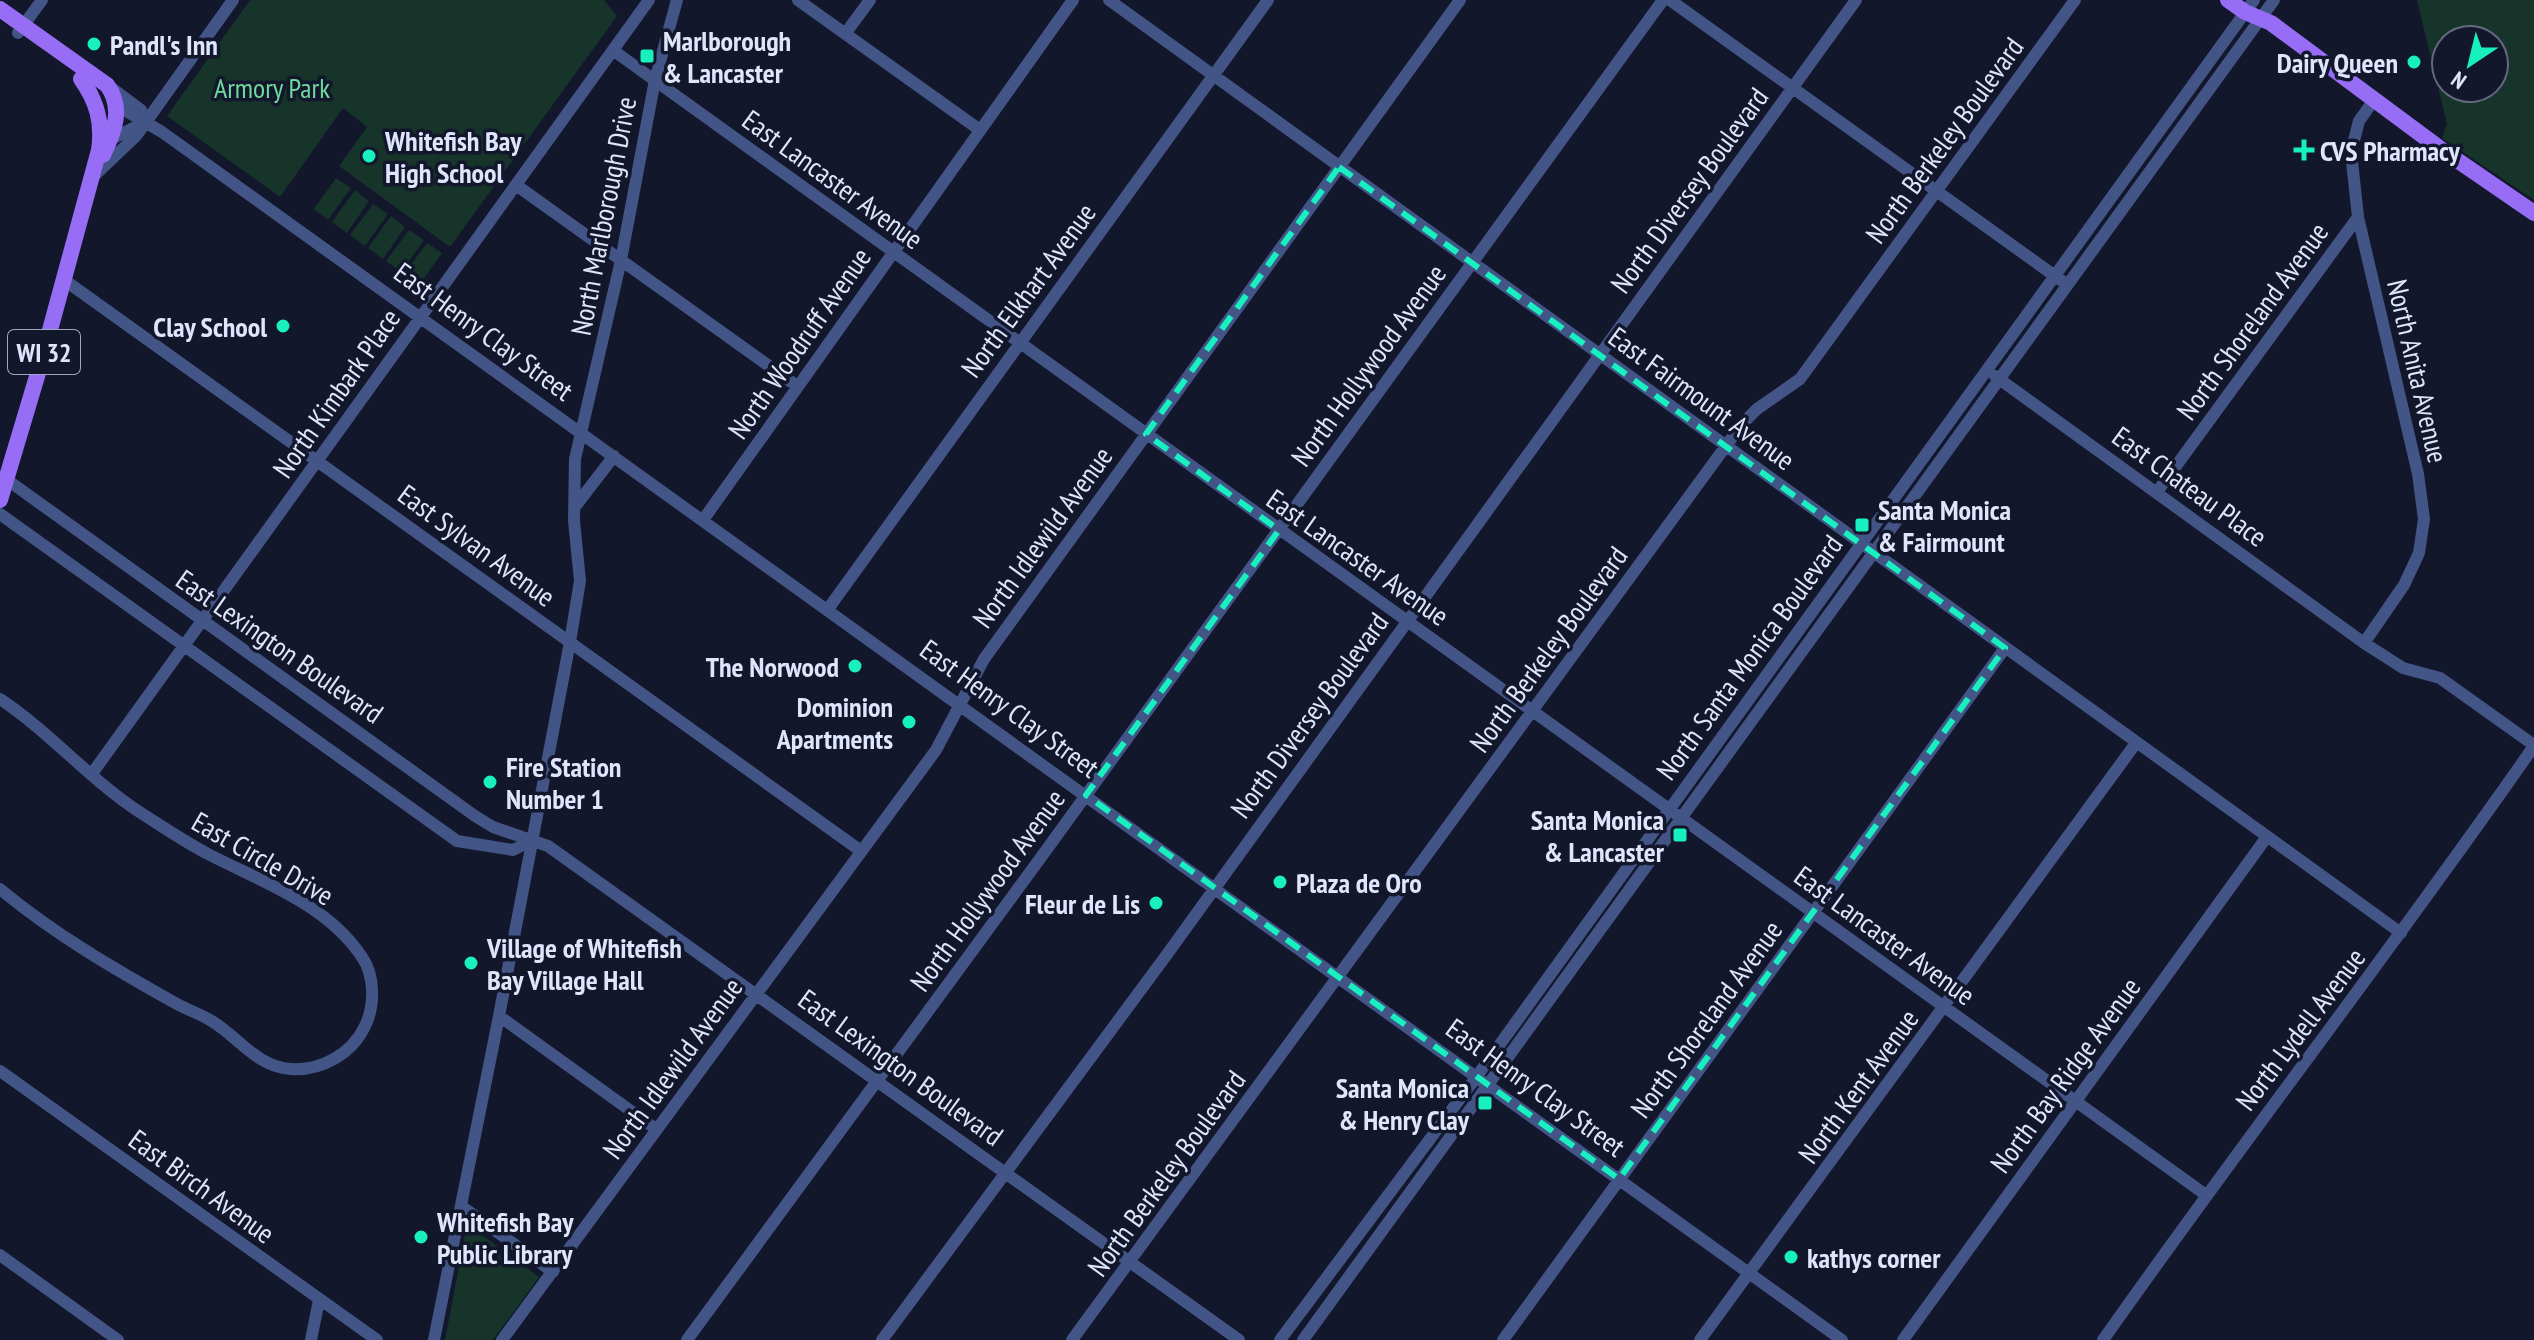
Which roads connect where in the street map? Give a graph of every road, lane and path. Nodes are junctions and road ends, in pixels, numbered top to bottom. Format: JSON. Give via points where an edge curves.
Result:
{"nodes":[{"id":1,"x":42,"y":0,"type":"edge"},
{"id":2,"x":233,"y":0,"type":"edge"},
{"id":3,"x":649,"y":0,"type":"edge"},
{"id":4,"x":677,"y":0,"type":"edge"},
{"id":5,"x":798,"y":0,"type":"edge"},
{"id":6,"x":870,"y":0,"type":"edge"},
{"id":7,"x":1073,"y":0,"type":"edge"},
{"id":8,"x":1109,"y":0,"type":"edge"},
{"id":9,"x":1268,"y":0,"type":"edge"},
{"id":10,"x":1460,"y":0,"type":"edge"},
{"id":11,"x":1663,"y":0,"type":"edge"},
{"id":12,"x":1670,"y":0,"type":"edge"},
{"id":13,"x":1856,"y":0,"type":"edge"},
{"id":14,"x":2075,"y":0,"type":"edge"},
{"id":15,"x":2228,"y":0,"type":"edge"},
{"id":16,"x":2274,"y":0,"type":"edge"},
{"id":17,"x":2252,"y":4,"type":"edge"},
{"id":18,"x":0,"y":9,"type":"edge"},
{"id":19,"x":2262,"y":18,"type":"junction"},
{"id":20,"x":0,"y":21,"type":"edge"},
{"id":21,"x":20,"y":30,"type":"junction"},
{"id":22,"x":845,"y":34,"type":"junction"},
{"id":23,"x":614,"y":51,"type":"junction"},
{"id":24,"x":1212,"y":76,"type":"junction"},
{"id":25,"x":81,"y":79,"type":"junction"},
{"id":26,"x":655,"y":80,"type":"junction"},
{"id":27,"x":107,"y":85,"type":"junction"},
{"id":28,"x":1793,"y":88,"type":"junction"},
{"id":29,"x":2374,"y":100,"type":"junction"},
{"id":30,"x":116,"y":105,"type":"junction"},
{"id":31,"x":146,"y":122,"type":"junction"},
{"id":32,"x":980,"y":130,"type":"junction"},
{"id":33,"x":105,"y":142,"type":"junction"},
{"id":34,"x":1339,"y":167,"type":"junction"},
{"id":35,"x":94,"y":176,"type":"junction"},
{"id":36,"x":516,"y":185,"type":"junction"},
{"id":37,"x":1937,"y":192,"type":"junction"},
{"id":38,"x":2534,"y":213,"type":"edge"},
{"id":39,"x":2358,"y":217,"type":"junction"},
{"id":40,"x":893,"y":252,"type":"junction"},
{"id":41,"x":621,"y":260,"type":"junction"},
{"id":42,"x":1472,"y":261,"type":"junction"},
{"id":43,"x":2055,"y":276,"type":"junction"},
{"id":44,"x":63,"y":279,"type":"junction"},
{"id":45,"x":2067,"y":285,"type":"junction"},
{"id":46,"x":420,"y":316,"type":"junction"},
{"id":47,"x":1020,"y":342,"type":"junction"},
{"id":48,"x":1600,"y":353,"type":"junction"},
{"id":49,"x":1986,"y":370,"type":"junction"},
{"id":50,"x":1999,"y":379,"type":"junction"},
{"id":51,"x":797,"y":386,"type":"junction"},
{"id":52,"x":581,"y":432,"type":"junction"},
{"id":53,"x":1146,"y":434,"type":"junction"},
{"id":54,"x":1727,"y":445,"type":"junction"},
{"id":55,"x":614,"y":456,"type":"junction"},
{"id":56,"x":318,"y":460,"type":"junction"},
{"id":57,"x":6,"y":479,"type":"junction"},
{"id":58,"x":2157,"y":492,"type":"junction"},
{"id":59,"x":0,"y":500,"type":"edge"},
{"id":60,"x":574,"y":508,"type":"junction"},
{"id":61,"x":0,"y":514,"type":"edge"},
{"id":62,"x":703,"y":520,"type":"junction"},
{"id":63,"x":1279,"y":530,"type":"junction"},
{"id":64,"x":1862,"y":542,"type":"junction"},
{"id":65,"x":1875,"y":553,"type":"junction"},
{"id":66,"x":828,"y":609,"type":"junction"},
{"id":67,"x":201,"y":620,"type":"junction"},
{"id":68,"x":1406,"y":621,"type":"junction"},
{"id":69,"x":570,"y":642,"type":"junction"},
{"id":70,"x":2364,"y":643,"type":"junction"},
{"id":71,"x":183,"y":646,"type":"junction"},
{"id":72,"x":2005,"y":648,"type":"junction"},
{"id":73,"x":0,"y":699,"type":"edge"},
{"id":74,"x":959,"y":704,"type":"junction"},
{"id":75,"x":1532,"y":709,"type":"junction"},
{"id":76,"x":2136,"y":743,"type":"junction"},
{"id":77,"x":2534,"y":746,"type":"edge"},
{"id":78,"x":91,"y":775,"type":"junction"},
{"id":79,"x":1086,"y":795,"type":"junction"},
{"id":80,"x":1669,"y":807,"type":"junction"},
{"id":81,"x":1683,"y":818,"type":"junction"},
{"id":82,"x":2266,"y":838,"type":"junction"},
{"id":83,"x":531,"y":841,"type":"junction"},
{"id":84,"x":861,"y":851,"type":"junction"},
{"id":85,"x":1215,"y":887,"type":"junction"},
{"id":86,"x":0,"y":889,"type":"edge"},
{"id":87,"x":1813,"y":912,"type":"junction"},
{"id":88,"x":2401,"y":933,"type":"junction"},
{"id":89,"x":1340,"y":977,"type":"junction"},
{"id":90,"x":757,"y":993,"type":"junction"},
{"id":91,"x":1945,"y":1007,"type":"junction"},
{"id":92,"x":499,"y":1016,"type":"junction"},
{"id":93,"x":0,"y":1071,"type":"edge"},
{"id":94,"x":1477,"y":1076,"type":"junction"},
{"id":95,"x":878,"y":1080,"type":"junction"},
{"id":96,"x":1490,"y":1085,"type":"junction"},
{"id":97,"x":2075,"y":1102,"type":"junction"},
{"id":98,"x":656,"y":1129,"type":"junction"},
{"id":99,"x":1005,"y":1172,"type":"junction"},
{"id":100,"x":1619,"y":1179,"type":"junction"},
{"id":101,"x":2206,"y":1195,"type":"junction"},
{"id":102,"x":461,"y":1206,"type":"junction"},
{"id":103,"x":0,"y":1255,"type":"edge"},
{"id":104,"x":1131,"y":1261,"type":"junction"},
{"id":105,"x":553,"y":1272,"type":"junction"},
{"id":106,"x":1751,"y":1274,"type":"junction"},
{"id":107,"x":319,"y":1300,"type":"junction"},
{"id":108,"x":118,"y":1340,"type":"edge"},
{"id":109,"x":311,"y":1340,"type":"edge"},
{"id":110,"x":377,"y":1340,"type":"edge"},
{"id":111,"x":434,"y":1340,"type":"edge"},
{"id":112,"x":502,"y":1340,"type":"edge"},
{"id":113,"x":687,"y":1340,"type":"edge"},
{"id":114,"x":882,"y":1340,"type":"edge"},
{"id":115,"x":1072,"y":1340,"type":"edge"},
{"id":116,"x":1239,"y":1340,"type":"edge"},
{"id":117,"x":1280,"y":1340,"type":"edge"},
{"id":118,"x":1303,"y":1340,"type":"edge"},
{"id":119,"x":1503,"y":1340,"type":"edge"},
{"id":120,"x":1700,"y":1340,"type":"edge"},
{"id":121,"x":1842,"y":1340,"type":"edge"},
{"id":122,"x":1903,"y":1340,"type":"edge"},
{"id":123,"x":2103,"y":1340,"type":"edge"}],
"edges":[{"from":1,"to":21,"type":"street"},
{"from":2,"to":31,"type":"street"},
{"from":3,"to":23,"type":"street","name":"North Kimbark Place"},
{"from":4,"to":26,"type":"street","name":"North Marlborough Drive"},
{"from":5,"to":22,"type":"street"},
{"from":6,"to":22,"type":"street"},
{"from":7,"to":32,"type":"street","name":"North Woodruff Avenue"},
{"from":8,"to":24,"type":"street","name":"East Fairmount Avenue"},
{"from":9,"to":24,"type":"street","name":"North Elkhart Avenue"},
{"from":10,"to":34,"type":"street","name":"North Idlewild Avenue"},
{"from":11,"to":42,"type":"street","name":"North Hollywood Avenue"},
{"from":12,"to":28,"type":"street"},
{"from":13,"to":28,"type":"street","name":"North Diversey Boulevard"},
{"from":14,"to":37,"type":"street","name":"North Berkeley Boulevard"},
{"from":15,"to":17,"type":"main road"},
{"from":16,"to":19,"type":"street","name":"North Santa Monica Boulevard"},
{"from":17,"to":19,"type":"main road"},
{"from":17,"to":43,"type":"street","name":"North Santa Monica Boulevard"},
{"from":18,"to":21,"type":"main road","name":"East Henry Clay Street","number":"WI 32"},
{"from":19,"to":29,"type":"main road"},
{"from":19,"to":45,"type":"street","name":"North Santa Monica Boulevard"},
{"from":20,"to":21,"type":"main road","name":"East Henry Clay Street","number":"WI 32"},
{"from":21,"to":25,"type":"main road","name":"East Henry Clay Street","number":"WI 32"},
{"from":21,"to":27,"type":"main road","name":"East Henry Clay Street","number":"WI 32"},
{"from":22,"to":32,"type":"street"},
{"from":23,"to":26,"type":"street","name":"East Lancaster Avenue"},
{"from":23,"to":36,"type":"street","name":"North Kimbark Place"},
{"from":24,"to":34,"type":"street","name":"East Fairmount Avenue"},
{"from":24,"to":47,"type":"street","name":"North Elkhart Avenue"},
{"from":25,"to":30,"type":"main road","name":"East Henry Clay Street"},
{"from":25,"to":33,"type":"main road","number":"WI 32","via":[[96,106]]},
{"from":26,"to":40,"type":"street","name":"East Lancaster Avenue"},
{"from":26,"to":41,"type":"street","name":"North Marlborough Drive"},
{"from":27,"to":30,"type":"main road"},
{"from":27,"to":31,"type":"street","name":"East Henry Clay Street","via":[[141,110]]},
{"from":28,"to":37,"type":"street"},
{"from":28,"to":48,"type":"street","name":"North Diversey Boulevard"},
{"from":29,"to":38,"type":"main road"},
{"from":29,"to":39,"type":"street","name":"North Anita Avenue","via":[[2359,121],[2351,152]]},
{"from":30,"to":31,"type":"street","name":"East Henry Clay Street"},
{"from":30,"to":33,"type":"main road","number":"WI 32","via":[[117,118]]},
{"from":31,"to":33,"type":"street"},
{"from":31,"to":35,"type":"street"},
{"from":31,"to":46,"type":"street","name":"East Henry Clay Street"},
{"from":32,"to":40,"type":"street","name":"North Woodruff Avenue"},
{"from":33,"to":35,"type":"main road","number":"WI 32"},
{"from":34,"to":42,"type":"street","name":"East Fairmount Avenue"},
{"from":34,"to":53,"type":"street","name":"North Idlewild Avenue"},
{"from":35,"to":44,"type":"main road","number":"WI 32"},
{"from":36,"to":41,"type":"street"},
{"from":36,"to":46,"type":"street","name":"North Kimbark Place"},
{"from":37,"to":43,"type":"street"},
{"from":37,"to":54,"type":"street","name":"North Berkeley Boulevard","via":[[1800,379],[1757,409]]},
{"from":39,"to":58,"type":"street","name":"North Shoreland Avenue"},
{"from":39,"to":70,"type":"street","name":"North Anita Avenue","via":[[2424,519],[2419,553],[2404,585]]},
{"from":40,"to":47,"type":"street","name":"East Lancaster Avenue"},
{"from":40,"to":51,"type":"street","name":"North Woodruff Avenue"},
{"from":41,"to":51,"type":"street"},
{"from":41,"to":52,"type":"street","name":"North Marlborough Drive"},
{"from":42,"to":48,"type":"street","name":"East Fairmount Avenue"},
{"from":42,"to":63,"type":"street","name":"North Hollywood Avenue"},
{"from":43,"to":45,"type":"street"},
{"from":43,"to":49,"type":"street","name":"North Santa Monica Boulevard"},
{"from":44,"to":56,"type":"street","name":"East Sylvan Avenue"},
{"from":44,"to":57,"type":"main road","number":"WI 32"},
{"from":45,"to":50,"type":"street","name":"North Santa Monica Boulevard"},
{"from":46,"to":52,"type":"street","name":"East Henry Clay Street"},
{"from":46,"to":56,"type":"street","name":"North Kimbark Place"},
{"from":47,"to":53,"type":"street","name":"East Lancaster Avenue"},
{"from":47,"to":66,"type":"street","name":"North Elkhart Avenue"},
{"from":48,"to":54,"type":"street","name":"East Fairmount Avenue"},
{"from":48,"to":68,"type":"street","name":"North Diversey Boulevard"},
{"from":49,"to":50,"type":"street","name":"East Chateau Place"},
{"from":49,"to":64,"type":"street","name":"North Santa Monica Boulevard"},
{"from":50,"to":58,"type":"street","name":"East Chateau Place"},
{"from":50,"to":65,"type":"street","name":"North Santa Monica Boulevard"},
{"from":51,"to":62,"type":"street","name":"North Woodruff Avenue"},
{"from":52,"to":55,"type":"street","name":"East Henry Clay Street"},
{"from":52,"to":60,"type":"street","name":"North Marlborough Drive"},
{"from":53,"to":63,"type":"street","name":"East Lancaster Avenue"},
{"from":53,"to":74,"type":"street","name":"North Idlewild Avenue","via":[[984,659]]},
{"from":54,"to":64,"type":"street","name":"East Fairmount Avenue"},
{"from":54,"to":75,"type":"street","name":"North Berkeley Boulevard"},
{"from":55,"to":60,"type":"street"},
{"from":55,"to":62,"type":"street","name":"East Henry Clay Street"},
{"from":56,"to":67,"type":"street","name":"North Kimbark Place"},
{"from":56,"to":69,"type":"street","name":"East Sylvan Avenue"},
{"from":57,"to":59,"type":"main road","number":"WI 32"},
{"from":57,"to":67,"type":"street","name":"East Lexington Boulevard"},
{"from":58,"to":70,"type":"street","name":"East Chateau Place"},
{"from":60,"to":69,"type":"street","name":"North Marlborough Drive","via":[[580,581]]},
{"from":61,"to":71,"type":"street","name":"East Lexington Boulevard"},
{"from":62,"to":66,"type":"street","name":"East Henry Clay Street"},
{"from":63,"to":68,"type":"street","name":"East Lancaster Avenue"},
{"from":63,"to":79,"type":"street","name":"North Hollywood Avenue"},
{"from":64,"to":65,"type":"street","name":"East Fairmount Avenue"},
{"from":64,"to":80,"type":"street","name":"North Santa Monica Boulevard"},
{"from":65,"to":72,"type":"street","name":"East Fairmount Avenue"},
{"from":65,"to":81,"type":"street","name":"North Santa Monica Boulevard"},
{"from":66,"to":74,"type":"street","name":"East Henry Clay Street"},
{"from":67,"to":71,"type":"street","name":"North Kimbark Place"},
{"from":67,"to":83,"type":"street","name":"East Lexington Boulevard","via":[[475,816]]},
{"from":68,"to":75,"type":"street","name":"East Lancaster Avenue"},
{"from":68,"to":85,"type":"street","name":"North Diversey Boulevard"},
{"from":69,"to":83,"type":"street","name":"North Marlborough Drive"},
{"from":69,"to":84,"type":"street","name":"East Sylvan Avenue"},
{"from":70,"to":77,"type":"street","name":"East Chateau Place","via":[[2403,668],[2440,678]]},
{"from":71,"to":78,"type":"street","name":"North Kimbark Place"},
{"from":71,"to":83,"type":"street","name":"East Lexington Boulevard","via":[[457,841],[513,850]]},
{"from":72,"to":76,"type":"street","name":"East Fairmount Avenue"},
{"from":72,"to":87,"type":"street","name":"North Shoreland Avenue"},
{"from":73,"to":78,"type":"street","name":"East Circle Drive"},
{"from":74,"to":79,"type":"street","name":"East Henry Clay Street"},
{"from":74,"to":84,"type":"street","name":"North Idlewild Avenue","via":[[936,750]]},
{"from":75,"to":80,"type":"street","name":"East Lancaster Avenue"},
{"from":75,"to":89,"type":"street","name":"North Berkeley Boulevard"},
{"from":76,"to":82,"type":"street","name":"East Fairmount Avenue"},
{"from":76,"to":91,"type":"street","name":"North Kent Avenue"},
{"from":77,"to":88,"type":"street","name":"North Lydell Avenue"},
{"from":78,"to":86,"type":"street","name":"East Circle Drive","via":[[191,844],[293,897],[354,945],[365,960],[372,995],[366,1025],[353,1046],[317,1066],[272,1065],[207,1018],[99,959]]},
{"from":79,"to":85,"type":"street","name":"East Henry Clay Street"},
{"from":79,"to":95,"type":"street","name":"North Hollywood Avenue"},
{"from":80,"to":81,"type":"street","name":"East Lancaster Avenue"},
{"from":80,"to":94,"type":"street","name":"North Santa Monica Boulevard"},
{"from":81,"to":87,"type":"street","name":"East Lancaster Avenue"},
{"from":81,"to":96,"type":"street","name":"North Santa Monica Boulevard"},
{"from":82,"to":88,"type":"street","name":"East Fairmount Avenue"},
{"from":82,"to":97,"type":"street","name":"North Bay Ridge Avenue"},
{"from":83,"to":90,"type":"street","name":"East Lexington Boulevard","via":[[548,846]]},
{"from":83,"to":92,"type":"street","name":"North Marlborough Drive"},
{"from":84,"to":90,"type":"street","name":"North Idlewild Avenue"},
{"from":85,"to":89,"type":"street","name":"East Henry Clay Street"},
{"from":85,"to":99,"type":"street","name":"North Diversey Boulevard"},
{"from":87,"to":91,"type":"street","name":"East Lancaster Avenue"},
{"from":87,"to":100,"type":"street","name":"North Shoreland Avenue"},
{"from":88,"to":101,"type":"street","name":"North Lydell Avenue"},
{"from":89,"to":94,"type":"street","name":"East Henry Clay Street"},
{"from":89,"to":104,"type":"street","name":"North Berkeley Boulevard"},
{"from":90,"to":95,"type":"street","name":"East Lexington Boulevard"},
{"from":90,"to":98,"type":"street","name":"North Idlewild Avenue"},
{"from":91,"to":97,"type":"street","name":"East Lancaster Avenue"},
{"from":91,"to":106,"type":"street","name":"North Kent Avenue"},
{"from":92,"to":98,"type":"street"},
{"from":92,"to":102,"type":"street","name":"North Marlborough Drive"},
{"from":93,"to":107,"type":"street","name":"East Birch Avenue"},
{"from":94,"to":96,"type":"street","name":"East Henry Clay Street"},
{"from":94,"to":117,"type":"street","name":"North Santa Monica Boulevard"},
{"from":95,"to":99,"type":"street","name":"East Lexington Boulevard"},
{"from":95,"to":113,"type":"street","name":"North Hollywood Avenue"},
{"from":96,"to":100,"type":"street","name":"East Henry Clay Street"},
{"from":96,"to":118,"type":"street","name":"North Santa Monica Boulevard"},
{"from":97,"to":101,"type":"street","name":"East Lancaster Avenue"},
{"from":97,"to":122,"type":"street","name":"North Bay Ridge Avenue"},
{"from":98,"to":105,"type":"street","name":"North Idlewild Avenue"},
{"from":99,"to":104,"type":"street","name":"East Lexington Boulevard"},
{"from":99,"to":114,"type":"street","name":"North Diversey Boulevard"},
{"from":100,"to":106,"type":"street","name":"East Henry Clay Street"},
{"from":100,"to":119,"type":"street","name":"North Shoreland Avenue"},
{"from":101,"to":123,"type":"street","name":"North Lydell Avenue"},
{"from":102,"to":105,"type":"street"},
{"from":102,"to":111,"type":"street","name":"North Marlborough Drive"},
{"from":103,"to":108,"type":"street"},
{"from":104,"to":115,"type":"street","name":"North Berkeley Boulevard"},
{"from":104,"to":116,"type":"street","name":"East Lexington Boulevard"},
{"from":105,"to":112,"type":"street","name":"North Idlewild Avenue"},
{"from":106,"to":120,"type":"street","name":"North Kent Avenue"},
{"from":106,"to":121,"type":"street","name":"East Henry Clay Street"},
{"from":107,"to":109,"type":"street"},
{"from":107,"to":110,"type":"street","name":"East Birch Avenue"}]}
